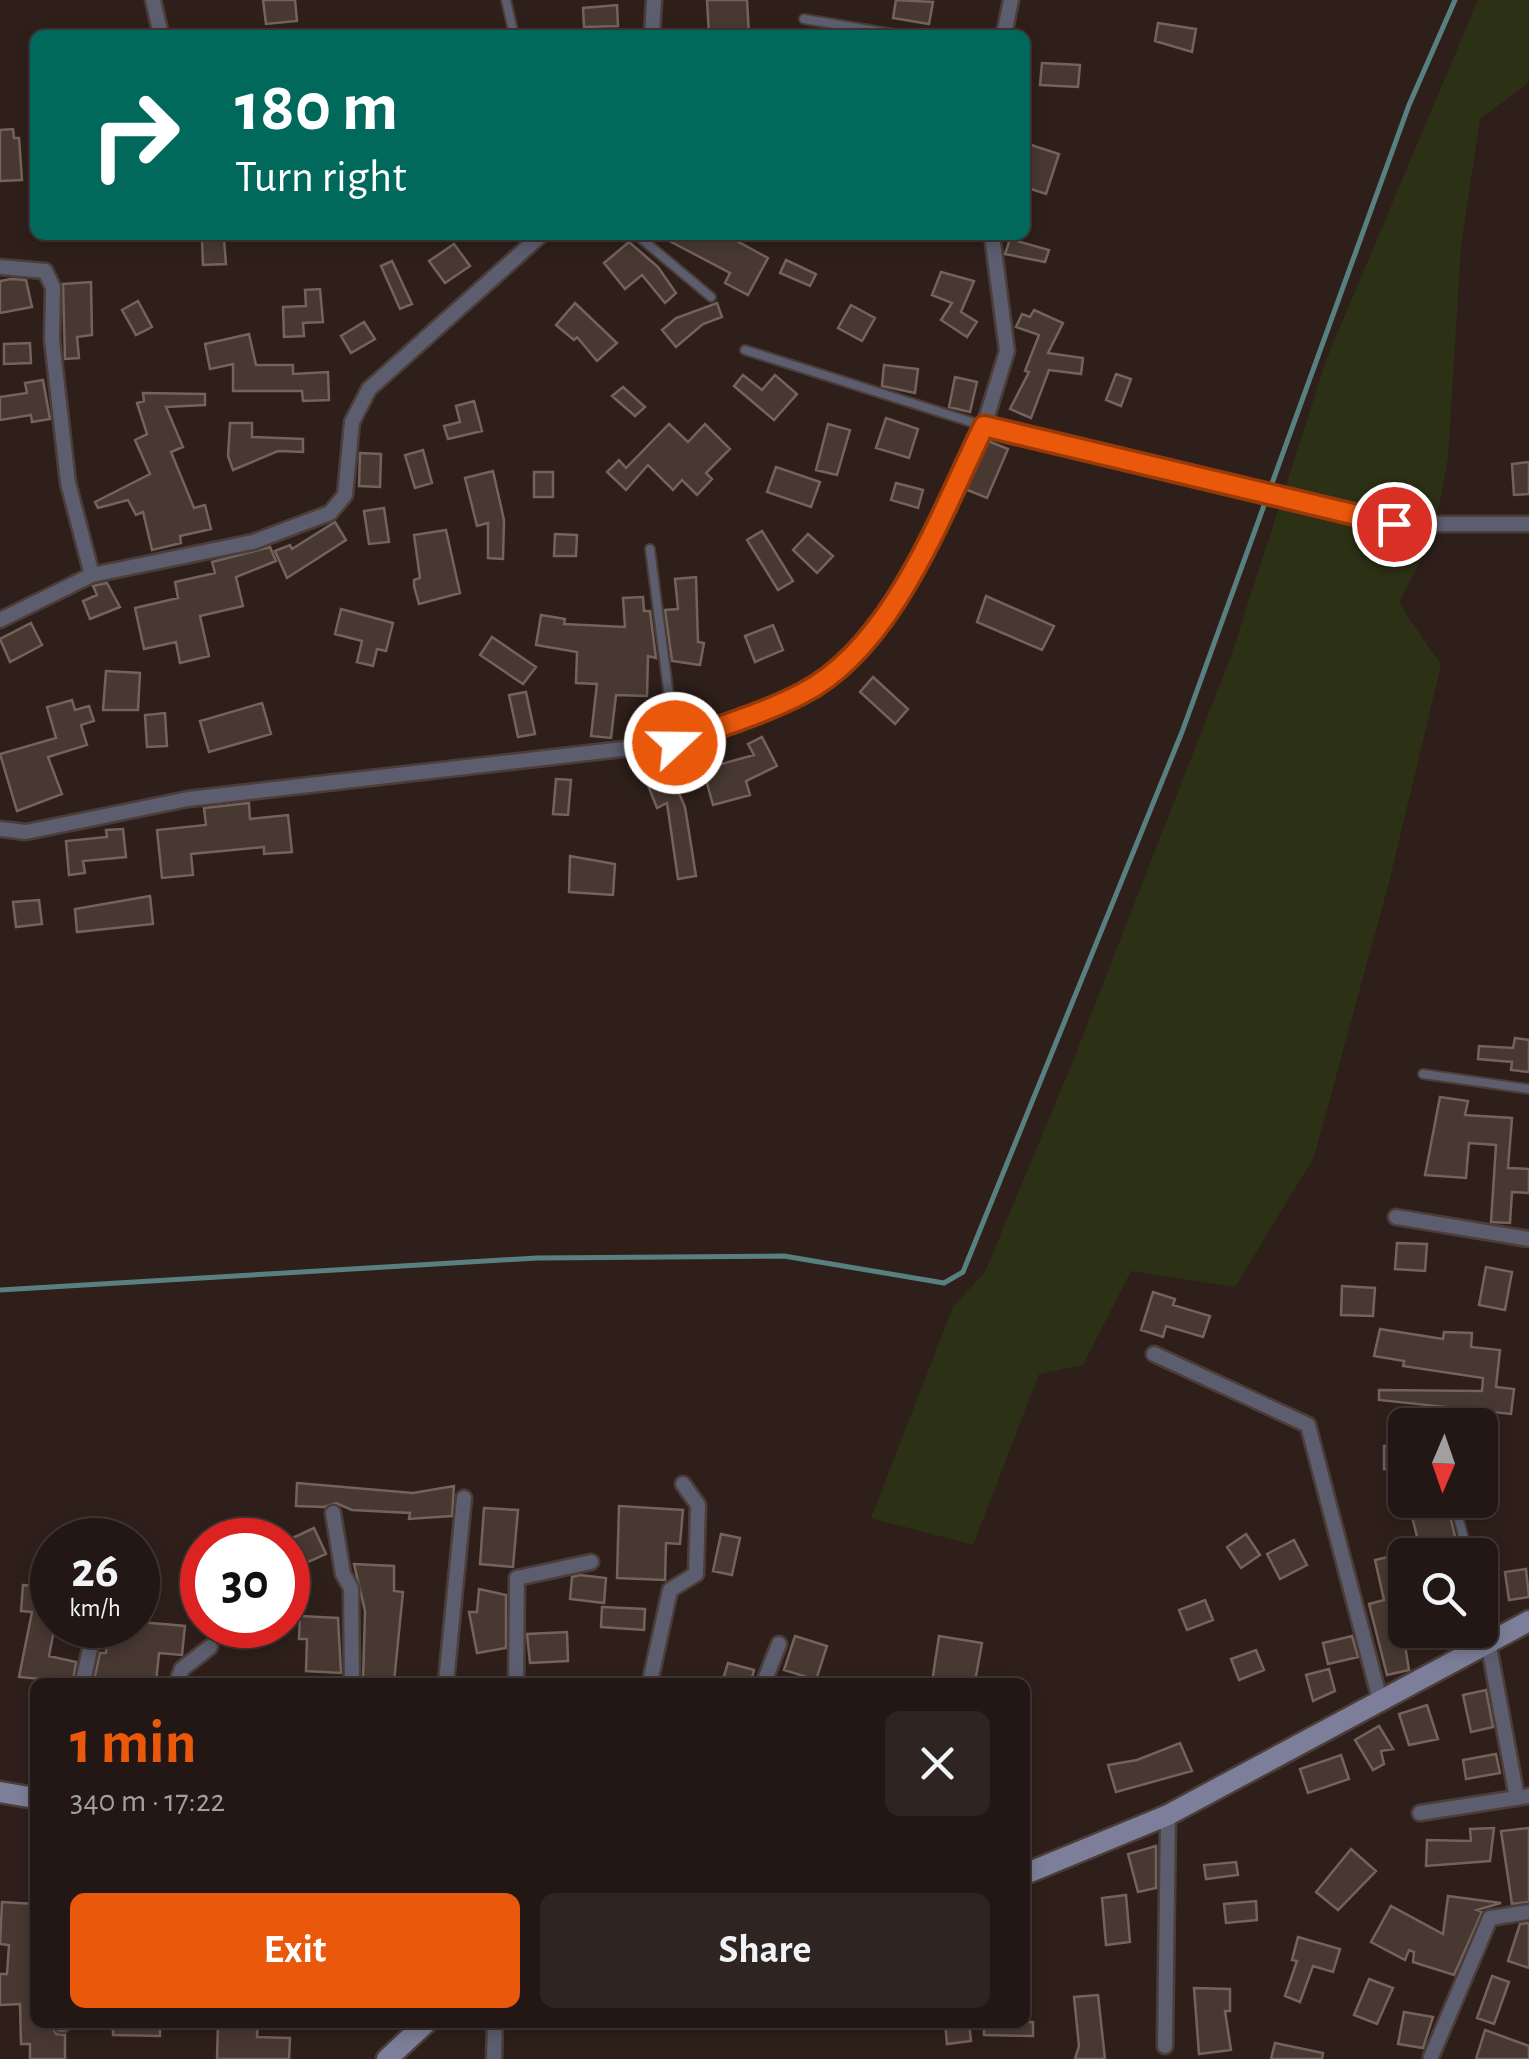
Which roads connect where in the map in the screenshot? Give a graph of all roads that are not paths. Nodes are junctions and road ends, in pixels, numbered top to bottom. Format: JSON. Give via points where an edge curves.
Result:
{"nodes":[{"id":1,"x":152,"y":0,"type":"edge"},
{"id":2,"x":506,"y":0,"type":"edge"},
{"id":3,"x":654,"y":0,"type":"edge"},
{"id":4,"x":1011,"y":0,"type":"edge"},
{"id":5,"x":804,"y":19,"type":"dead end"},
{"id":6,"x":160,"y":30,"type":"edge"},
{"id":7,"x":513,"y":30,"type":"edge"},
{"id":8,"x":652,"y":30,"type":"edge"},
{"id":9,"x":870,"y":30,"type":"edge"},
{"id":10,"x":1005,"y":30,"type":"edge"},
{"id":11,"x":534,"y":240,"type":"edge"},
{"id":12,"x":643,"y":240,"type":"edge"},
{"id":13,"x":993,"y":240,"type":"edge"},
{"id":14,"x":0,"y":267,"type":"edge"},
{"id":15,"x":712,"y":296,"type":"dead end"},
{"id":16,"x":744,"y":350,"type":"dead end"},
{"id":17,"x":984,"y":426,"type":"junction"},
{"id":18,"x":1529,"y":524,"type":"edge"},
{"id":19,"x":650,"y":549,"type":"dead end"},
{"id":20,"x":92,"y":575,"type":"junction"},
{"id":21,"x":0,"y":620,"type":"edge"},
{"id":22,"x":675,"y":743,"type":"junction"},
{"id":23,"x":0,"y":829,"type":"edge"},
{"id":24,"x":1423,"y":1074,"type":"dead end"},
{"id":25,"x":1529,"y":1089,"type":"edge"},
{"id":26,"x":1396,"y":1216,"type":"dead end"},
{"id":27,"x":1529,"y":1239,"type":"edge"},
{"id":28,"x":1154,"y":1354,"type":"dead end"},
{"id":29,"x":683,"y":1484,"type":"dead end"},
{"id":30,"x":464,"y":1498,"type":"dead end"},
{"id":31,"x":333,"y":1513,"type":"dead end"},
{"id":32,"x":1459,"y":1520,"type":"dead end"},
{"id":33,"x":1464,"y":1538,"type":"edge"},
{"id":34,"x":592,"y":1562,"type":"dead end"},
{"id":35,"x":1529,"y":1621,"type":"edge"},
{"id":36,"x":1498,"y":1636,"type":"edge"},
{"id":37,"x":778,"y":1644,"type":"dead end"},
{"id":38,"x":90,"y":1648,"type":"edge"},
{"id":39,"x":209,"y":1648,"type":"edge"},
{"id":40,"x":1476,"y":1648,"type":"edge"},
{"id":41,"x":1492,"y":1648,"type":"edge"},
{"id":42,"x":84,"y":1678,"type":"edge"},
{"id":43,"x":179,"y":1678,"type":"edge"},
{"id":44,"x":352,"y":1678,"type":"edge"},
{"id":45,"x":446,"y":1678,"type":"edge"},
{"id":46,"x":516,"y":1678,"type":"edge"},
{"id":47,"x":651,"y":1678,"type":"edge"},
{"id":48,"x":765,"y":1678,"type":"edge"},
{"id":49,"x":1380,"y":1704,"type":"junction"},
{"id":50,"x":0,"y":1792,"type":"edge"},
{"id":51,"x":30,"y":1797,"type":"edge"},
{"id":52,"x":1523,"y":1797,"type":"edge"},
{"id":53,"x":1420,"y":1813,"type":"dead end"},
{"id":54,"x":1168,"y":1815,"type":"junction"},
{"id":55,"x":1030,"y":1872,"type":"edge"},
{"id":56,"x":1529,"y":1912,"type":"edge"},
{"id":57,"x":421,"y":2028,"type":"edge"},
{"id":58,"x":495,"y":2028,"type":"edge"},
{"id":59,"x":1165,"y":2046,"type":"dead end"},
{"id":60,"x":1431,"y":2057,"type":"edge"},
{"id":61,"x":387,"y":2059,"type":"edge"},
{"id":62,"x":494,"y":2059,"type":"edge"}],
"edges":[{"from":1,"to":6,"type":"street"},
{"from":2,"to":7,"type":"lane"},
{"from":3,"to":8,"type":"street"},
{"from":4,"to":10,"type":"street"},
{"from":5,"to":9,"type":"lane"},
{"from":11,"to":20,"type":"street","via":[[368,390],[352,422],[345,495],[330,513],[253,542]]},
{"from":12,"to":15,"type":"lane"},
{"from":13,"to":17,"type":"street","via":[[1008,351]]},
{"from":14,"to":20,"type":"street","via":[[46,271],[53,287],[52,340],[68,483]]},
{"from":16,"to":17,"type":"lane"},
{"from":17,"to":18,"type":"street","via":[[1394,524]]},
{"from":17,"to":22,"type":"street","via":[[905,588],[852,654],[805,692]]},
{"from":19,"to":22,"type":"lane"},
{"from":20,"to":21,"type":"street"},
{"from":22,"to":23,"type":"street","via":[[188,799],[26,832]]},
{"from":24,"to":25,"type":"lane"},
{"from":26,"to":27,"type":"street"},
{"from":28,"to":49,"type":"street","via":[[1308,1425]]},
{"from":29,"to":47,"type":"street","via":[[698,1505],[696,1574],[670,1590]]},
{"from":30,"to":45,"type":"street"},
{"from":31,"to":44,"type":"street","via":[[351,1588]]},
{"from":32,"to":33,"type":"lane"},
{"from":34,"to":46,"type":"street","via":[[516,1578]]},
{"from":35,"to":36,"type":"street"},
{"from":37,"to":48,"type":"street"},
{"from":38,"to":42,"type":"street"},
{"from":39,"to":43,"type":"street"},
{"from":40,"to":49,"type":"street"},
{"from":41,"to":52,"type":"street"},
{"from":49,"to":54,"type":"street"},
{"from":50,"to":51,"type":"street"},
{"from":52,"to":53,"type":"street"},
{"from":54,"to":55,"type":"street"},
{"from":54,"to":59,"type":"street"},
{"from":56,"to":60,"type":"street","via":[[1490,1918]]},
{"from":57,"to":61,"type":"street"},
{"from":58,"to":62,"type":"street"}]}
